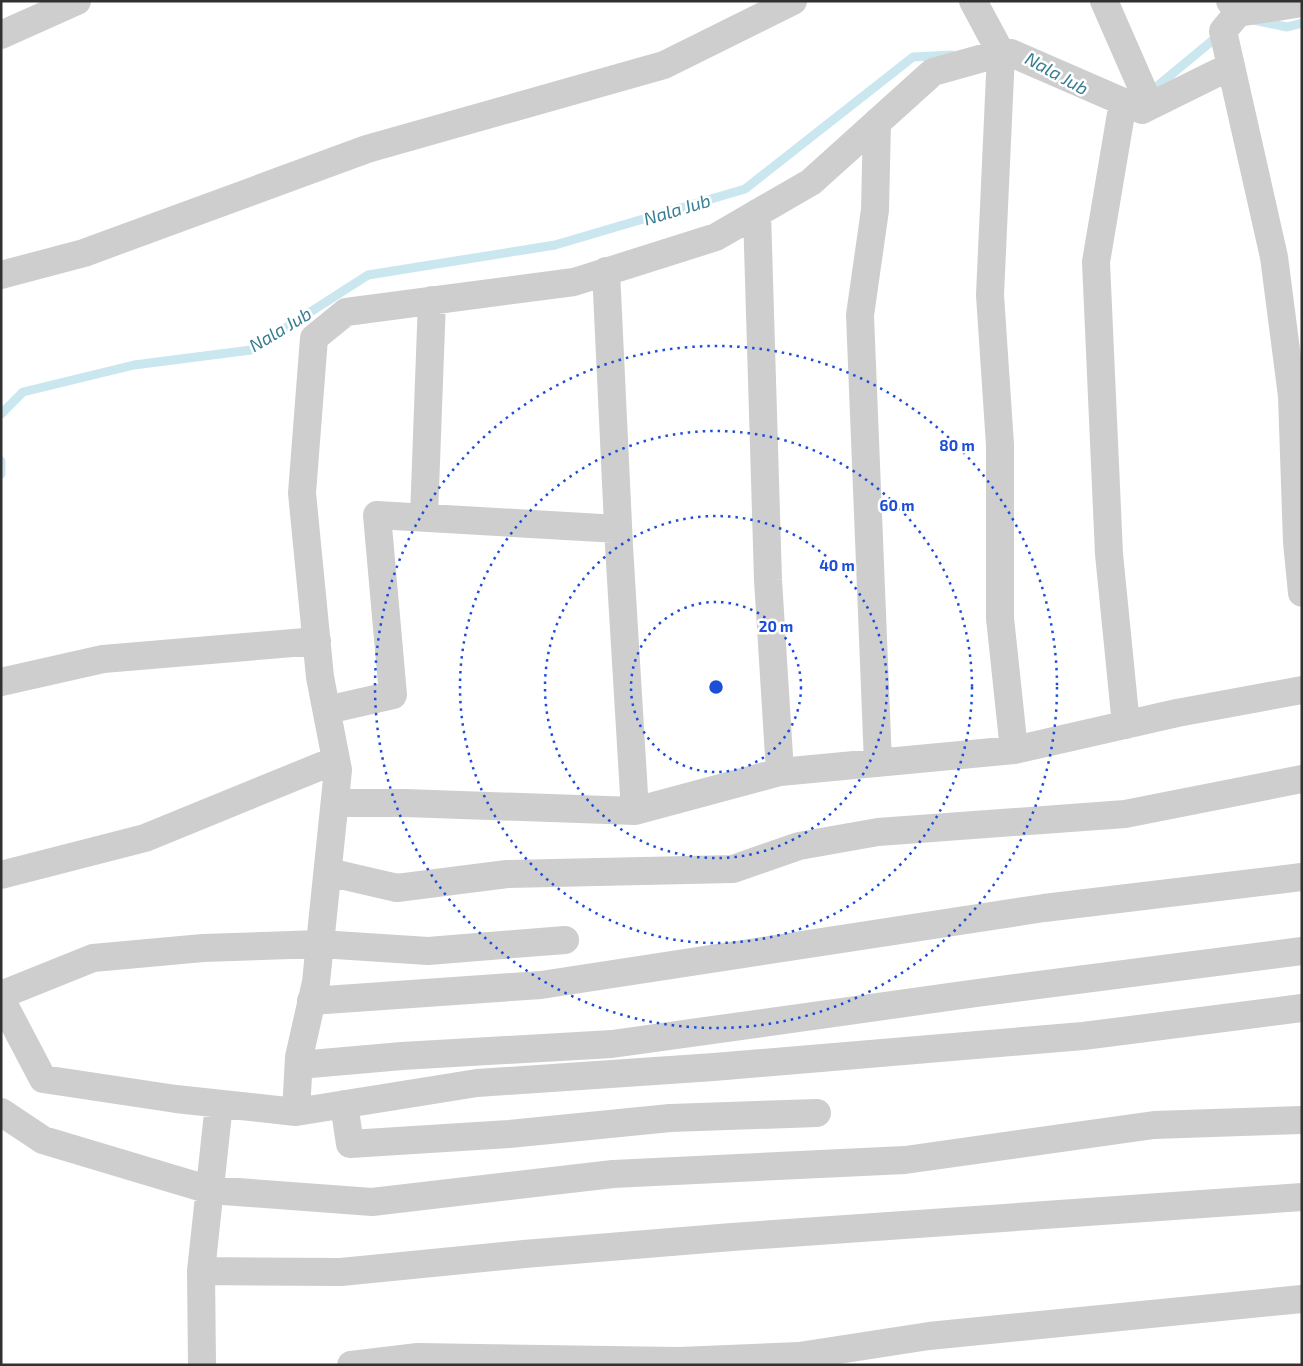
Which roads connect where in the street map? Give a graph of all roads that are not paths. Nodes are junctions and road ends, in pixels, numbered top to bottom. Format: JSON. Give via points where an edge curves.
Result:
{"nodes":[{"id":1,"x":77,"y":1,"type":"edge"},
{"id":2,"x":793,"y":1,"type":"edge"},
{"id":3,"x":973,"y":1,"type":"edge"},
{"id":4,"x":1104,"y":1,"type":"edge"},
{"id":5,"x":1302,"y":3,"type":"edge"},
{"id":6,"x":1234,"y":7,"type":"edge"},
{"id":7,"x":1,"y":35,"type":"edge"},
{"id":8,"x":1001,"y":53,"type":"junction"},
{"id":9,"x":1231,"y":66,"type":"junction"},
{"id":10,"x":1122,"y":102,"type":"junction"},
{"id":11,"x":1150,"y":106,"type":"junction"},
{"id":12,"x":877,"y":122,"type":"junction"},
{"id":13,"x":757,"y":213,"type":"junction"},
{"id":14,"x":606,"y":271,"type":"junction"},
{"id":15,"x":1,"y":275,"type":"edge"},
{"id":16,"x":432,"y":300,"type":"junction"},
{"id":17,"x":424,"y":518,"type":"junction"},
{"id":18,"x":618,"y":529,"type":"junction"},
{"id":19,"x":1302,"y":593,"type":"edge"},
{"id":20,"x":317,"y":642,"type":"junction"},
{"id":21,"x":1,"y":682,"type":"edge"},
{"id":22,"x":1302,"y":690,"type":"edge"},
{"id":23,"x":327,"y":710,"type":"junction"},
{"id":24,"x":1126,"y":725,"type":"junction"},
{"id":25,"x":1014,"y":750,"type":"junction"},
{"id":26,"x":336,"y":760,"type":"junction"},
{"id":27,"x":878,"y":763,"type":"junction"},
{"id":28,"x":780,"y":772,"type":"junction"},
{"id":29,"x":1302,"y":779,"type":"edge"},
{"id":30,"x":335,"y":803,"type":"junction"},
{"id":31,"x":636,"y":811,"type":"junction"},
{"id":32,"x":328,"y":872,"type":"junction"},
{"id":33,"x":1,"y":876,"type":"edge"},
{"id":34,"x":1302,"y":877,"type":"edge"},
{"id":35,"x":565,"y":940,"type":"dead end"},
{"id":36,"x":320,"y":944,"type":"junction"},
{"id":37,"x":1302,"y":952,"type":"edge"},
{"id":38,"x":1,"y":995,"type":"edge"},
{"id":39,"x":1,"y":999,"type":"edge"},
{"id":40,"x":311,"y":1001,"type":"junction"},
{"id":41,"x":1302,"y":1008,"type":"edge"},
{"id":42,"x":299,"y":1064,"type":"junction"},
{"id":43,"x":218,"y":1104,"type":"junction"},
{"id":44,"x":344,"y":1104,"type":"junction"},
{"id":45,"x":1,"y":1112,"type":"edge"},
{"id":46,"x":296,"y":1112,"type":"junction"},
{"id":47,"x":817,"y":1113,"type":"dead end"},
{"id":48,"x":1302,"y":1120,"type":"edge"},
{"id":49,"x":210,"y":1190,"type":"junction"},
{"id":50,"x":1302,"y":1197,"type":"edge"},
{"id":51,"x":201,"y":1271,"type":"junction"},
{"id":52,"x":1302,"y":1299,"type":"edge"},
{"id":53,"x":202,"y":1365,"type":"edge"},
{"id":54,"x":351,"y":1365,"type":"edge"}],
"edges":[{"from":1,"to":7,"type":"street"},
{"from":2,"to":15,"type":"street","via":[[664,64],[368,149],[84,253]]},
{"from":3,"to":8,"type":"street"},
{"from":4,"to":11,"type":"street"},
{"from":5,"to":6,"type":"street"},
{"from":6,"to":9,"type":"street","via":[[1224,31]]},
{"from":8,"to":10,"type":"street","via":[[1011,53]]},
{"from":8,"to":12,"type":"street","via":[[934,72]]},
{"from":8,"to":25,"type":"street","via":[[990,295],[1000,446],[1000,618]]},
{"from":9,"to":11,"type":"street"},
{"from":9,"to":19,"type":"street","via":[[1274,257],[1292,396]]},
{"from":10,"to":11,"type":"street","via":[[1142,110]]},
{"from":10,"to":24,"type":"street","via":[[1096,262],[1109,554]]},
{"from":12,"to":13,"type":"street","via":[[811,182]]},
{"from":12,"to":27,"type":"street","via":[[874,210],[860,315]]},
{"from":13,"to":14,"type":"street","via":[[716,237]]},
{"from":13,"to":28,"type":"street","via":[[768,580]]},
{"from":14,"to":16,"type":"street","via":[[574,282]]},
{"from":14,"to":18,"type":"street"},
{"from":16,"to":17,"type":"street"},
{"from":16,"to":20,"type":"street","via":[[346,312],[314,338],[302,493]]},
{"from":17,"to":18,"type":"street"},
{"from":17,"to":23,"type":"street","via":[[377,515],[393,694]]},
{"from":18,"to":31,"type":"street"},
{"from":20,"to":21,"type":"street","via":[[103,659]]},
{"from":20,"to":23,"type":"street"},
{"from":22,"to":24,"type":"street"},
{"from":23,"to":26,"type":"street"},
{"from":24,"to":25,"type":"street"},
{"from":25,"to":27,"type":"street"},
{"from":26,"to":30,"type":"street"},
{"from":26,"to":33,"type":"street","via":[[145,838]]},
{"from":27,"to":28,"type":"street"},
{"from":28,"to":31,"type":"street"},
{"from":29,"to":32,"type":"street","via":[[1125,814],[878,832],[799,846],[733,869],[507,874],[397,888]]},
{"from":30,"to":31,"type":"street"},
{"from":30,"to":32,"type":"street"},
{"from":32,"to":36,"type":"street"},
{"from":34,"to":40,"type":"street","via":[[1044,908],[541,985]]},
{"from":35,"to":36,"type":"street","via":[[428,951]]},
{"from":36,"to":38,"type":"street","via":[[203,948],[93,958]]},
{"from":36,"to":40,"type":"street"},
{"from":37,"to":42,"type":"street","via":[[612,1044]]},
{"from":39,"to":43,"type":"street","via":[[43,1079]]},
{"from":40,"to":42,"type":"street"},
{"from":41,"to":44,"type":"street","via":[[1083,1036],[477,1083]]},
{"from":42,"to":46,"type":"street"},
{"from":43,"to":46,"type":"street"},
{"from":43,"to":49,"type":"street"},
{"from":44,"to":46,"type":"street"},
{"from":44,"to":47,"type":"street","via":[[350,1144],[508,1134],[670,1118]]},
{"from":45,"to":49,"type":"street","via":[[43,1140]]},
{"from":48,"to":49,"type":"street","via":[[1154,1125],[905,1160],[613,1174],[372,1202]]},
{"from":49,"to":51,"type":"street"},
{"from":50,"to":51,"type":"street","via":[[712,1239],[341,1272]]},
{"from":51,"to":53,"type":"street"},
{"from":52,"to":54,"type":"street","via":[[929,1336],[799,1356],[679,1361],[418,1357]]}]}
